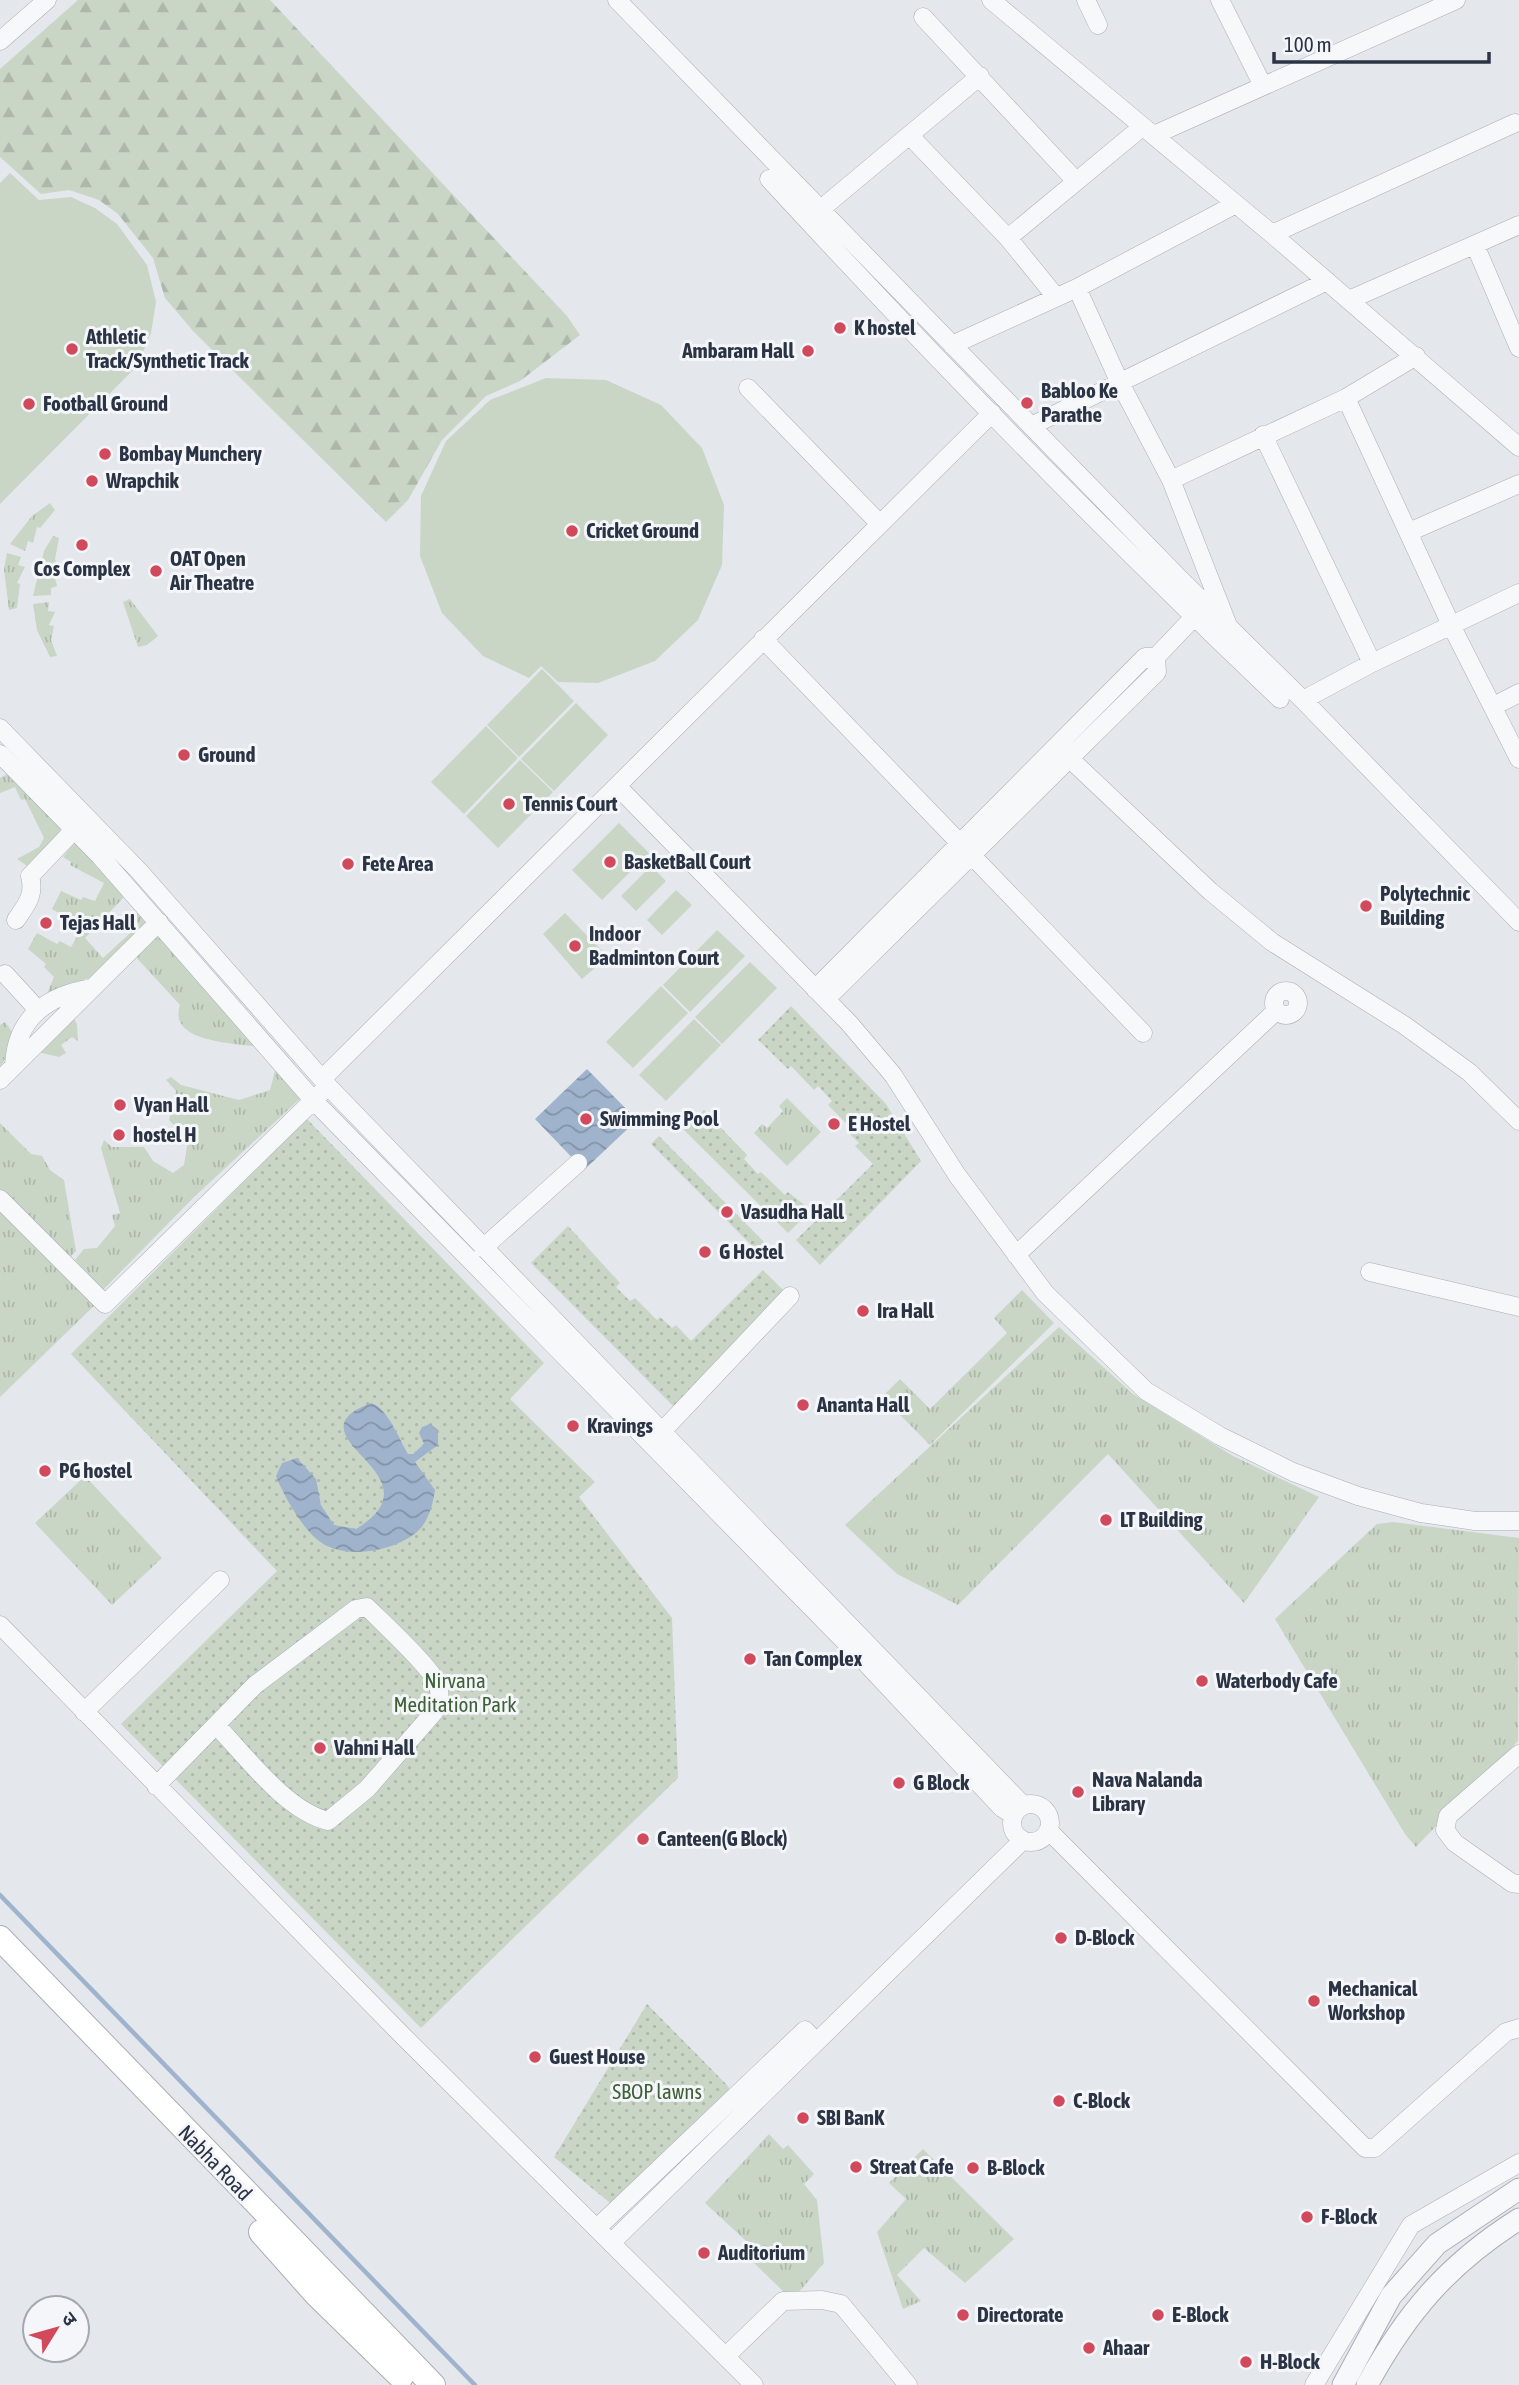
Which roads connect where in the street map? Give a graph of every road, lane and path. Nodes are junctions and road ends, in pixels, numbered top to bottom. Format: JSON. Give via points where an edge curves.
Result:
{"nodes":[{"id":1,"x":47,"y":0,"type":"edge"},
{"id":2,"x":617,"y":0,"type":"edge"},
{"id":3,"x":991,"y":0,"type":"edge"},
{"id":4,"x":1086,"y":0,"type":"edge"},
{"id":5,"x":1220,"y":0,"type":"edge"},
{"id":6,"x":1456,"y":0,"type":"edge"},
{"id":7,"x":923,"y":17,"type":"dead end"},
{"id":8,"x":1098,"y":25,"type":"dead end"},
{"id":9,"x":0,"y":41,"type":"edge"},
{"id":10,"x":980,"y":76,"type":"junction"},
{"id":11,"x":1263,"y":86,"type":"junction"},
{"id":12,"x":1516,"y":123,"type":"dead end"},
{"id":13,"x":1148,"y":131,"type":"junction"},
{"id":14,"x":910,"y":136,"type":"junction"},
{"id":15,"x":769,"y":180,"type":"dead end"},
{"id":16,"x":1075,"y":180,"type":"junction"},
{"id":17,"x":1236,"y":204,"type":"junction"},
{"id":18,"x":821,"y":209,"type":"junction"},
{"id":19,"x":1519,"y":225,"type":"edge"},
{"id":20,"x":1272,"y":234,"type":"junction"},
{"id":21,"x":1008,"y":238,"type":"junction"},
{"id":22,"x":1475,"y":245,"type":"junction"},
{"id":23,"x":1326,"y":281,"type":"junction"},
{"id":24,"x":1076,"y":288,"type":"junction"},
{"id":25,"x":1056,"y":297,"type":"junction"},
{"id":26,"x":1349,"y":300,"type":"junction"},
{"id":27,"x":952,"y":345,"type":"junction"},
{"id":28,"x":1519,"y":348,"type":"edge"},
{"id":29,"x":1416,"y":356,"type":"junction"},
{"id":30,"x":1119,"y":381,"type":"junction"},
{"id":31,"x":747,"y":388,"type":"dead end"},
{"id":32,"x":1346,"y":398,"type":"junction"},
{"id":33,"x":992,"y":413,"type":"junction"},
{"id":34,"x":1031,"y":426,"type":"junction"},
{"id":35,"x":1264,"y":435,"type":"junction"},
{"id":36,"x":1519,"y":447,"type":"edge"},
{"id":37,"x":1171,"y":480,"type":"junction"},
{"id":38,"x":1519,"y":484,"type":"edge"},
{"id":39,"x":880,"y":524,"type":"junction"},
{"id":40,"x":1409,"y":532,"type":"junction"},
{"id":41,"x":1519,"y":593,"type":"edge"},
{"id":42,"x":1194,"y":617,"type":"junction"},
{"id":43,"x":1451,"y":625,"type":"junction"},
{"id":44,"x":1229,"y":629,"type":"junction"},
{"id":45,"x":763,"y":639,"type":"junction"},
{"id":46,"x":1156,"y":656,"type":"junction"},
{"id":47,"x":1372,"y":663,"type":"junction"},
{"id":48,"x":1519,"y":693,"type":"edge"},
{"id":49,"x":1280,"y":699,"type":"dead end"},
{"id":50,"x":1303,"y":700,"type":"junction"},
{"id":51,"x":1494,"y":706,"type":"junction"},
{"id":52,"x":1,"y":730,"type":"edge"},
{"id":53,"x":1069,"y":758,"type":"junction"},
{"id":54,"x":1519,"y":759,"type":"edge"},
{"id":55,"x":4,"y":763,"type":"edge"},
{"id":56,"x":617,"y":786,"type":"junction"},
{"id":57,"x":75,"y":829,"type":"junction"},
{"id":58,"x":967,"y":848,"type":"junction"},
{"id":59,"x":16,"y":920,"type":"dead end"},
{"id":60,"x":159,"y":922,"type":"junction"},
{"id":61,"x":1519,"y":922,"type":"edge"},
{"id":62,"x":1317,"y":973,"type":"junction"},
{"id":63,"x":5,"y":974,"type":"dead end"},
{"id":64,"x":93,"y":988,"type":"junction"},
{"id":65,"x":820,"y":994,"type":"junction"},
{"id":66,"x":38,"y":1010,"type":"junction"},
{"id":67,"x":1143,"y":1033,"type":"dead end"},
{"id":68,"x":14,"y":1066,"type":"junction"},
{"id":69,"x":0,"y":1080,"type":"edge"},
{"id":70,"x":322,"y":1090,"type":"junction"},
{"id":71,"x":1519,"y":1121,"type":"edge"},
{"id":72,"x":578,"y":1163,"type":"dead end"},
{"id":73,"x":0,"y":1199,"type":"edge"},
{"id":74,"x":483,"y":1248,"type":"junction"},
{"id":75,"x":1016,"y":1255,"type":"junction"},
{"id":76,"x":1370,"y":1272,"type":"dead end"},
{"id":77,"x":790,"y":1296,"type":"dead end"},
{"id":78,"x":1519,"y":1307,"type":"edge"},
{"id":79,"x":656,"y":1439,"type":"junction"},
{"id":80,"x":1519,"y":1521,"type":"edge"},
{"id":81,"x":220,"y":1580,"type":"dead end"},
{"id":82,"x":0,"y":1625,"type":"edge"},
{"id":83,"x":84,"y":1712,"type":"junction"},
{"id":84,"x":216,"y":1724,"type":"junction"},
{"id":85,"x":1519,"y":1754,"type":"edge"},
{"id":86,"x":156,"y":1786,"type":"junction"},
{"id":87,"x":1018,"y":1810,"type":"junction"},
{"id":88,"x":1048,"y":1830,"type":"junction"},
{"id":89,"x":1023,"y":1840,"type":"junction"},
{"id":90,"x":1519,"y":1884,"type":"edge"},
{"id":91,"x":0,"y":1938,"type":"edge"},
{"id":92,"x":0,"y":1962,"type":"edge"},
{"id":93,"x":1519,"y":2028,"type":"edge"},
{"id":94,"x":811,"y":2036,"type":"junction"},
{"id":95,"x":1519,"y":2164,"type":"edge"},
{"id":96,"x":1519,"y":2189,"type":"edge"},
{"id":97,"x":1519,"y":2220,"type":"edge"},
{"id":98,"x":597,"y":2228,"type":"junction"},
{"id":99,"x":611,"y":2243,"type":"junction"},
{"id":100,"x":726,"y":2356,"type":"junction"},
{"id":101,"x":409,"y":2385,"type":"edge"},
{"id":102,"x":433,"y":2385,"type":"edge"},
{"id":103,"x":754,"y":2385,"type":"edge"},
{"id":104,"x":908,"y":2385,"type":"edge"},
{"id":105,"x":1314,"y":2385,"type":"edge"},
{"id":106,"x":1343,"y":2385,"type":"edge"},
{"id":107,"x":1367,"y":2385,"type":"edge"}],
"edges":[{"from":1,"to":9,"type":"street"},
{"from":2,"to":18,"type":"street"},
{"from":3,"to":13,"type":"street"},
{"from":4,"to":8,"type":"street"},
{"from":5,"to":11,"type":"street"},
{"from":6,"to":11,"type":"street"},
{"from":7,"to":10,"type":"street"},
{"from":10,"to":14,"type":"street"},
{"from":10,"to":16,"type":"street"},
{"from":11,"to":13,"type":"street"},
{"from":12,"to":20,"type":"street"},
{"from":13,"to":16,"type":"street"},
{"from":13,"to":17,"type":"street"},
{"from":14,"to":18,"type":"street"},
{"from":14,"to":21,"type":"street"},
{"from":15,"to":33,"type":"street"},
{"from":16,"to":21,"type":"street"},
{"from":17,"to":20,"type":"street"},
{"from":17,"to":24,"type":"street"},
{"from":18,"to":27,"type":"street"},
{"from":19,"to":22,"type":"street"},
{"from":20,"to":23,"type":"street"},
{"from":21,"to":25,"type":"street"},
{"from":22,"to":26,"type":"street"},
{"from":22,"to":28,"type":"street"},
{"from":23,"to":26,"type":"street"},
{"from":23,"to":30,"type":"street"},
{"from":24,"to":25,"type":"street"},
{"from":24,"to":30,"type":"street"},
{"from":25,"to":27,"type":"street"},
{"from":26,"to":29,"type":"street"},
{"from":27,"to":34,"type":"street"},
{"from":29,"to":32,"type":"street"},
{"from":29,"to":36,"type":"street"},
{"from":30,"to":34,"type":"street"},
{"from":30,"to":37,"type":"street"},
{"from":31,"to":39,"type":"street"},
{"from":32,"to":35,"type":"street"},
{"from":32,"to":40,"type":"street"},
{"from":33,"to":39,"type":"street"},
{"from":33,"to":42,"type":"street"},
{"from":34,"to":44,"type":"street"},
{"from":35,"to":37,"type":"street"},
{"from":35,"to":47,"type":"street"},
{"from":37,"to":44,"type":"street"},
{"from":38,"to":40,"type":"street"},
{"from":39,"to":45,"type":"street"},
{"from":40,"to":43,"type":"street"},
{"from":41,"to":43,"type":"street"},
{"from":42,"to":46,"type":"street"},
{"from":42,"to":49,"type":"street"},
{"from":43,"to":47,"type":"street"},
{"from":43,"to":51,"type":"street"},
{"from":44,"to":50,"type":"street"},
{"from":45,"to":56,"type":"street"},
{"from":45,"to":58,"type":"street"},
{"from":46,"to":53,"type":"street","via":[[1157,672]]},
{"from":46,"to":58,"type":"street","via":[[1145,657]]},
{"from":47,"to":50,"type":"street"},
{"from":48,"to":51,"type":"street"},
{"from":50,"to":61,"type":"street"},
{"from":51,"to":54,"type":"street"},
{"from":52,"to":70,"type":"street","via":[[139,872]]},
{"from":53,"to":58,"type":"street"},
{"from":53,"to":62,"type":"street","via":[[1210,891]]},
{"from":55,"to":57,"type":"street"},
{"from":56,"to":65,"type":"street"},
{"from":56,"to":70,"type":"street"},
{"from":57,"to":59,"type":"street","via":[[30,876],[30,899]]},
{"from":57,"to":60,"type":"street"},
{"from":58,"to":65,"type":"street"},
{"from":58,"to":67,"type":"street"},
{"from":60,"to":64,"type":"street"},
{"from":60,"to":70,"type":"street"},
{"from":62,"to":71,"type":"street","via":[[1404,1025],[1469,1072]]},
{"from":62,"to":75,"type":"street","via":[[1295,995],[1278,993],[1273,1002],[1276,1011]]},
{"from":63,"to":66,"type":"street"},
{"from":64,"to":66,"type":"street","via":[[57,995]]},
{"from":64,"to":68,"type":"street"},
{"from":65,"to":75,"type":"street","via":[[893,1075],[957,1175]]},
{"from":66,"to":68,"type":"street","via":[[14,1052]]},
{"from":68,"to":69,"type":"street"},
{"from":70,"to":73,"type":"street","via":[[105,1304]]},
{"from":70,"to":74,"type":"street"},
{"from":70,"to":79,"type":"street"},
{"from":72,"to":74,"type":"street"},
{"from":74,"to":79,"type":"street"},
{"from":75,"to":80,"type":"street","via":[[1054,1302],[1146,1391],[1220,1436],[1293,1472],[1396,1508],[1475,1521]]},
{"from":76,"to":78,"type":"street"},
{"from":77,"to":79,"type":"street"},
{"from":79,"to":87,"type":"street","via":[[1002,1808]]},
{"from":81,"to":83,"type":"street"},
{"from":82,"to":83,"type":"street"},
{"from":83,"to":86,"type":"street"},
{"from":84,"to":84,"type":"street","via":[[255,1685],[356,1609],[367,1607],[437,1681],[441,1697],[435,1711],[367,1789],[328,1821],[295,1806]]},
{"from":84,"to":86,"type":"street"},
{"from":85,"to":90,"type":"street","via":[[1448,1816],[1445,1830],[1455,1843]]},
{"from":86,"to":98,"type":"street"},
{"from":87,"to":88,"type":"street","via":[[1031,1804],[1044,1809]]},
{"from":87,"to":89,"type":"street","via":[[1013,1829]]},
{"from":88,"to":89,"type":"street","via":[[1038,1840]]},
{"from":88,"to":93,"type":"street","via":[[1365,2148],[1375,2148],[1506,2032]]},
{"from":89,"to":94,"type":"street"},
{"from":91,"to":102,"type":"main road","name":"Nabha Road"},
{"from":92,"to":101,"type":"main road","name":"Nabha Road","via":[[317,2295]]},
{"from":94,"to":98,"type":"street"},
{"from":94,"to":99,"type":"street"},
{"from":95,"to":105,"type":"street","via":[[1412,2225]]},
{"from":96,"to":106,"type":"street","via":[[1437,2244],[1391,2295]]},
{"from":97,"to":107,"type":"street","via":[[1483,2242],[1416,2305]]},
{"from":98,"to":99,"type":"street"},
{"from":99,"to":100,"type":"street"},
{"from":100,"to":103,"type":"street"},
{"from":100,"to":104,"type":"street","via":[[783,2301],[822,2300],[841,2304]]}]}
